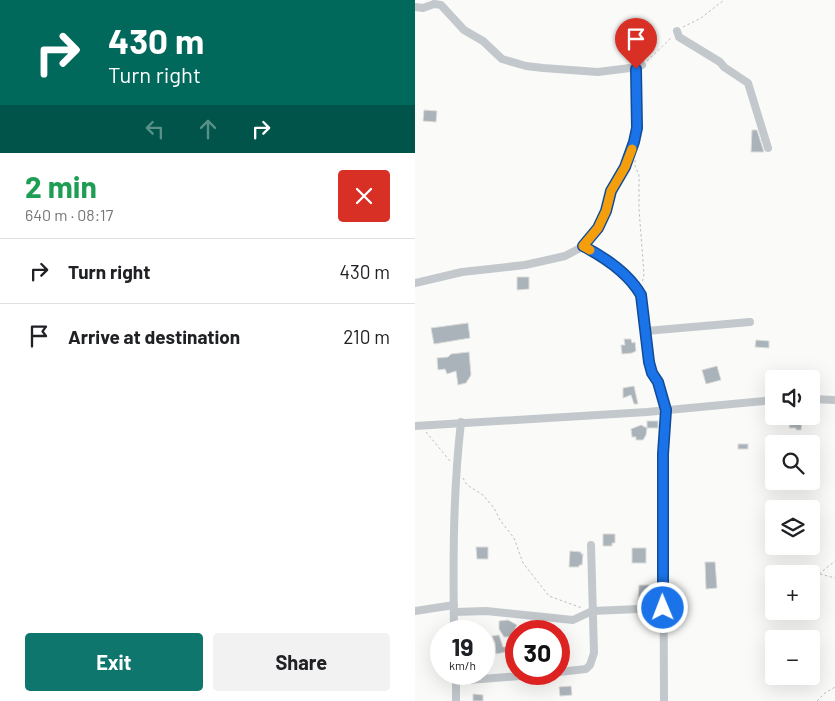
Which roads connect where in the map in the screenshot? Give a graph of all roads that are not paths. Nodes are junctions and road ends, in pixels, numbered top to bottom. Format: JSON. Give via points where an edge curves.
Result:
{"nodes":[{"id":1,"x":415,"y":6,"type":"edge"},
{"id":2,"x":677,"y":31,"type":"dead end"},
{"id":3,"x":768,"y":148,"type":"dead end"},
{"id":4,"x":583,"y":246,"type":"junction"},
{"id":5,"x":415,"y":283,"type":"edge"},
{"id":6,"x":750,"y":322,"type":"dead end"},
{"id":7,"x":646,"y":331,"type":"junction"},
{"id":8,"x":820,"y":399,"type":"edge"},
{"id":9,"x":835,"y":400,"type":"edge"},
{"id":10,"x":765,"y":401,"type":"edge"},
{"id":11,"x":666,"y":410,"type":"junction"},
{"id":12,"x":461,"y":422,"type":"junction"},
{"id":13,"x":417,"y":426,"type":"edge"},
{"id":14,"x":591,"y":545,"type":"dead end"},
{"id":15,"x":663,"y":608,"type":"junction"},
{"id":16,"x":454,"y":609,"type":"junction"},
{"id":17,"x":415,"y":610,"type":"edge"},
{"id":18,"x":592,"y":612,"type":"junction"},
{"id":19,"x":454,"y":620,"type":"edge"},
{"id":20,"x":570,"y":672,"type":"edge"},
{"id":21,"x":456,"y":685,"type":"edge"},
{"id":22,"x":456,"y":701,"type":"edge"},
{"id":23,"x":664,"y":701,"type":"edge"}],
"edges":[{"from":1,"to":4,"type":"street","via":[[441,5],[464,30],[483,41],[502,59],[526,66],[598,72],[640,66],[636,69],[637,128],[632,147],[598,228]]},
{"from":2,"to":3,"type":"street","via":[[679,38],[748,83]]},
{"from":4,"to":5,"type":"street","via":[[565,256],[525,265],[462,272]]},
{"from":4,"to":7,"type":"street","via":[[597,253],[636,286],[641,295]]},
{"from":6,"to":7,"type":"street"},
{"from":7,"to":11,"type":"street","via":[[652,373]]},
{"from":8,"to":9,"type":"street"},
{"from":10,"to":11,"type":"street"},
{"from":11,"to":12,"type":"street"},
{"from":11,"to":15,"type":"street"},
{"from":12,"to":13,"type":"street"},
{"from":12,"to":16,"type":"street","via":[[456,468]]},
{"from":14,"to":18,"type":"street"},
{"from":15,"to":18,"type":"street"},
{"from":15,"to":23,"type":"street"},
{"from":16,"to":17,"type":"street"},
{"from":16,"to":18,"type":"street","via":[[573,620]]},
{"from":16,"to":19,"type":"street"},
{"from":18,"to":20,"type":"street","via":[[594,653],[590,665],[581,671]]},
{"from":21,"to":22,"type":"street"}]}
